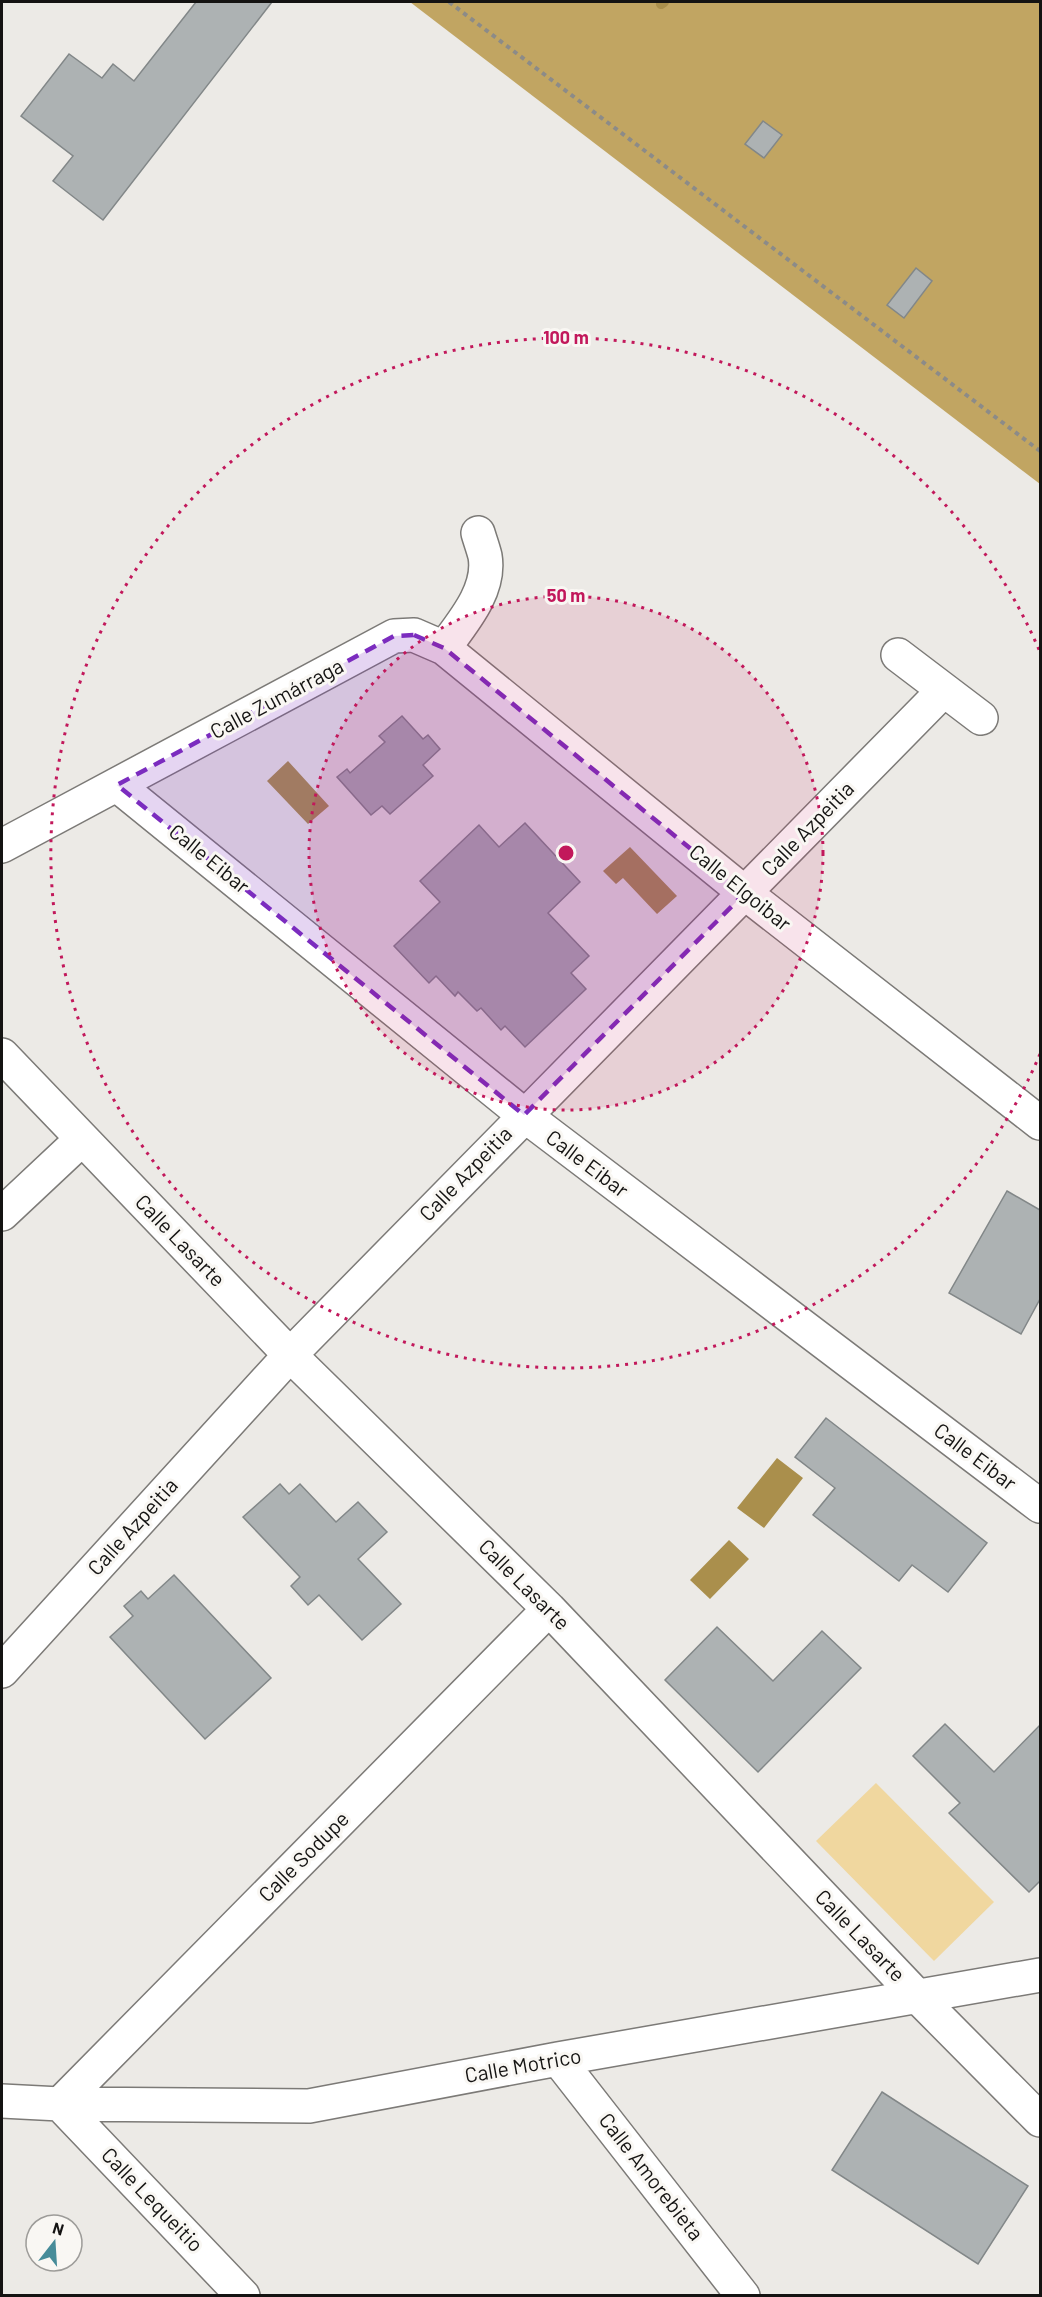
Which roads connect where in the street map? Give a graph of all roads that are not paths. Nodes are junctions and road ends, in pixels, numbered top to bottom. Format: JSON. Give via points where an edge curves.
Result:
{"nodes":[{"id":1,"x":478,"y":533,"type":"dead end"},
{"id":2,"x":444,"y":648,"type":"junction"},
{"id":3,"x":898,"y":655,"type":"dead end"},
{"id":4,"x":944,"y":690,"type":"junction"},
{"id":5,"x":981,"y":718,"type":"dead end"},
{"id":6,"x":117,"y":785,"type":"junction"},
{"id":7,"x":2,"y":846,"type":"edge"},
{"id":8,"x":745,"y":893,"type":"junction"},
{"id":9,"x":2,"y":1055,"type":"edge"},
{"id":10,"x":524,"y":1115,"type":"junction"},
{"id":11,"x":1041,"y":1123,"type":"edge"},
{"id":12,"x":82,"y":1139,"type":"junction"},
{"id":13,"x":2,"y":1214,"type":"edge"},
{"id":14,"x":290,"y":1355,"type":"junction"},
{"id":15,"x":1041,"y":1506,"type":"edge"},
{"id":16,"x":549,"y":1609,"type":"junction"},
{"id":17,"x":2,"y":1671,"type":"edge"},
{"id":18,"x":1041,"y":1975,"type":"edge"},
{"id":19,"x":918,"y":1997,"type":"junction"},
{"id":20,"x":558,"y":2059,"type":"junction"},
{"id":21,"x":2,"y":2101,"type":"edge"},
{"id":22,"x":60,"y":2104,"type":"junction"},
{"id":23,"x":1041,"y":2120,"type":"edge"},
{"id":24,"x":243,"y":2295,"type":"edge"},
{"id":25,"x":742,"y":2295,"type":"edge"}],
"edges":[{"from":1,"to":2,"type":"street","via":[[485,557],[484,582],[466,618]]},
{"from":2,"to":6,"type":"street","name":"Calle Zumárraga","via":[[414,635],[394,636]]},
{"from":2,"to":8,"type":"street","name":"Calle Elgoibar"},
{"from":3,"to":4,"type":"street"},
{"from":4,"to":5,"type":"street"},
{"from":4,"to":8,"type":"street","name":"Calle Azpeitia"},
{"from":6,"to":7,"type":"street","name":"Calle Zumárraga"},
{"from":6,"to":10,"type":"street","name":"Calle Eibar"},
{"from":8,"to":10,"type":"street","name":"Calle Azpeitia"},
{"from":8,"to":11,"type":"street","name":"Calle Elgoibar"},
{"from":9,"to":12,"type":"street","name":"Calle Lasarte"},
{"from":10,"to":14,"type":"street","name":"Calle Azpeitia"},
{"from":10,"to":15,"type":"street","name":"Calle Eibar"},
{"from":12,"to":13,"type":"street"},
{"from":12,"to":14,"type":"street","name":"Calle Lasarte"},
{"from":14,"to":16,"type":"street","name":"Calle Lasarte"},
{"from":14,"to":17,"type":"street","name":"Calle Azpeitia"},
{"from":16,"to":19,"type":"street","name":"Calle Lasarte"},
{"from":16,"to":22,"type":"street","name":"Calle Sodupe"},
{"from":18,"to":19,"type":"street","name":"Calle Motrico"},
{"from":19,"to":20,"type":"street","name":"Calle Motrico"},
{"from":19,"to":23,"type":"street","name":"Calle Lasarte"},
{"from":20,"to":22,"type":"street","name":"Calle Motrico","via":[[309,2106]]},
{"from":20,"to":25,"type":"street","name":"Calle Amorebieta"},
{"from":21,"to":22,"type":"street","name":"Calle Motrico"},
{"from":22,"to":24,"type":"street","name":"Calle Lequeitio"}]}
